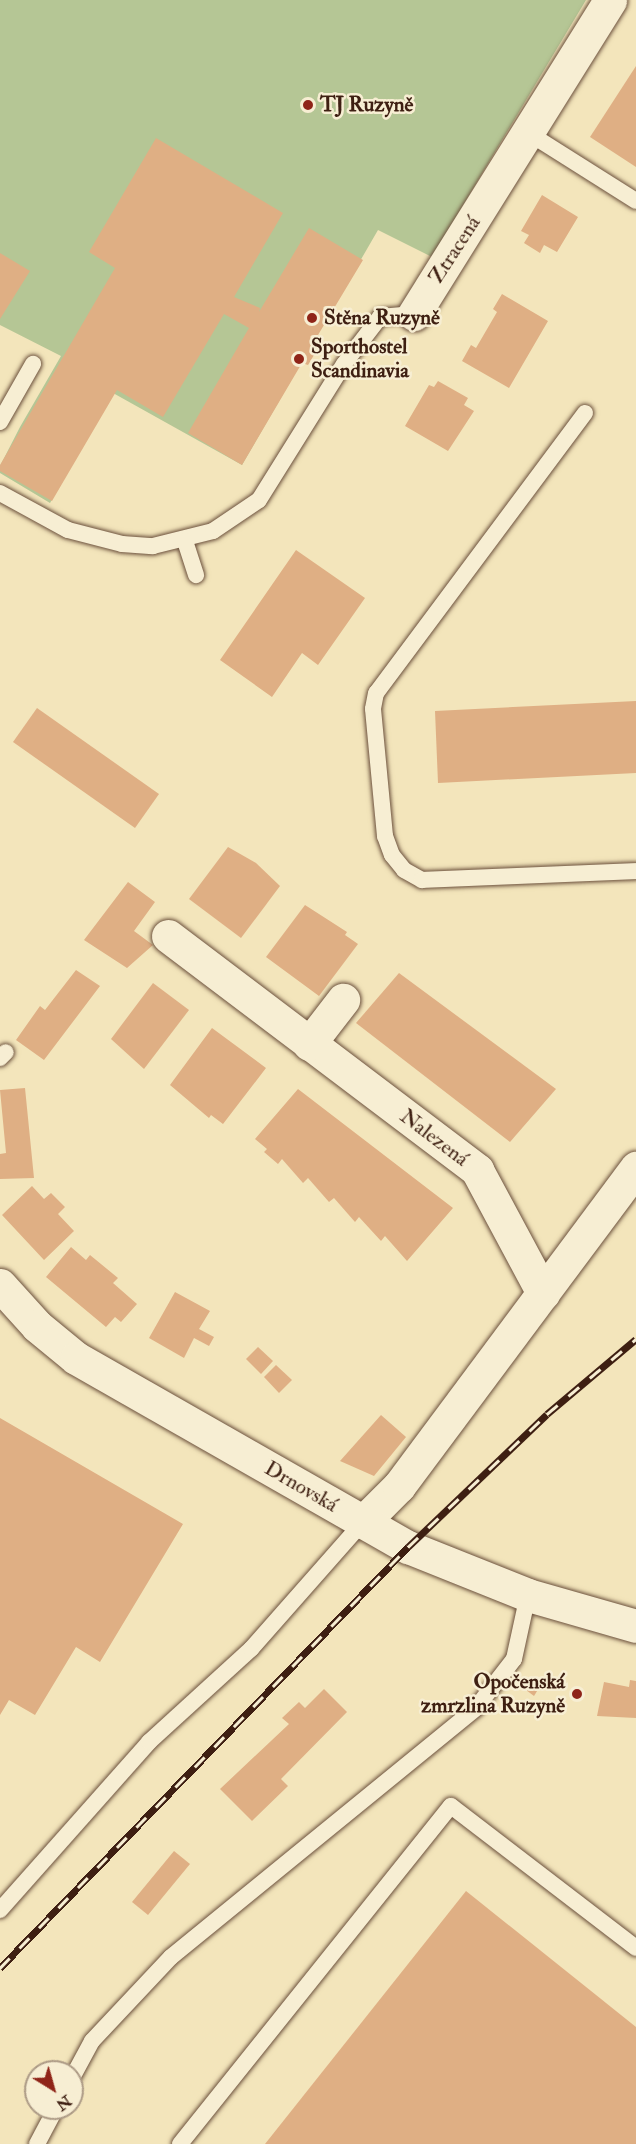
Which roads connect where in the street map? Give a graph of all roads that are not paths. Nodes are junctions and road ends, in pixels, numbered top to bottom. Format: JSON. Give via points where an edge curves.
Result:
{"nodes":[{"id":1,"x":610,"y":0,"type":"edge"},
{"id":2,"x":530,"y":134,"type":"junction"},
{"id":3,"x":636,"y":201,"type":"edge"},
{"id":4,"x":414,"y":314,"type":"joint"},
{"id":5,"x":33,"y":364,"type":"dead end"},
{"id":6,"x":585,"y":414,"type":"dead end"},
{"id":7,"x":0,"y":422,"type":"edge"},
{"id":8,"x":0,"y":494,"type":"edge"},
{"id":9,"x":185,"y":541,"type":"junction"},
{"id":10,"x":196,"y":575,"type":"dead end"},
{"id":11,"x":636,"y":871,"type":"edge"},
{"id":12,"x":168,"y":936,"type":"dead end"},
{"id":13,"x":342,"y":1000,"type":"dead end"},
{"id":14,"x":309,"y":1044,"type":"junction"},
{"id":15,"x":636,"y":1168,"type":"edge"},
{"id":16,"x":0,"y":1285,"type":"edge"},
{"id":17,"x":543,"y":1293,"type":"junction"},
{"id":18,"x":363,"y":1522,"type":"junction"},
{"id":19,"x":528,"y":1595,"type":"junction"},
{"id":20,"x":636,"y":1626,"type":"edge"},
{"id":21,"x":0,"y":1910,"type":"edge"},
{"id":22,"x":636,"y":1948,"type":"edge"},
{"id":23,"x":82,"y":2060,"type":"edge"},
{"id":24,"x":50,"y":2120,"type":"edge"},
{"id":25,"x":37,"y":2144,"type":"edge"},
{"id":26,"x":180,"y":2144,"type":"edge"}],
"edges":[{"from":1,"to":2,"type":"street","name":"Ztracená"},
{"from":2,"to":3,"type":"lane"},
{"from":2,"to":4,"type":"street","name":"Ztracená"},
{"from":4,"to":9,"type":"lane","name":"Ztracená","via":[[380,317],[344,364],[259,500],[213,531]]},
{"from":5,"to":7,"type":"lane"},
{"from":6,"to":11,"type":"lane","via":[[376,693],[373,709],[385,836],[392,855],[404,870],[422,880]]},
{"from":8,"to":9,"type":"lane","via":[[68,530],[122,544],[153,546]]},
{"from":9,"to":10,"type":"lane"},
{"from":12,"to":14,"type":"street","name":"Nalezená"},
{"from":13,"to":14,"type":"street"},
{"from":14,"to":17,"type":"street","name":"Nalezená","via":[[477,1170]]},
{"from":15,"to":17,"type":"street"},
{"from":16,"to":18,"type":"street","name":"Drnovská","via":[[37,1326],[76,1358]]},
{"from":17,"to":18,"type":"street","via":[[399,1486]]},
{"from":18,"to":19,"type":"street","name":"Drnovská","via":[[408,1547]]},
{"from":18,"to":21,"type":"lane","via":[[251,1649],[149,1742]]},
{"from":19,"to":20,"type":"street","name":"Drnovská"},
{"from":19,"to":23,"type":"lane","via":[[514,1659],[476,1708],[171,1957],[92,2041]]},
{"from":22,"to":26,"type":"lane","via":[[451,1806]]},
{"from":24,"to":25,"type":"lane"}]}
